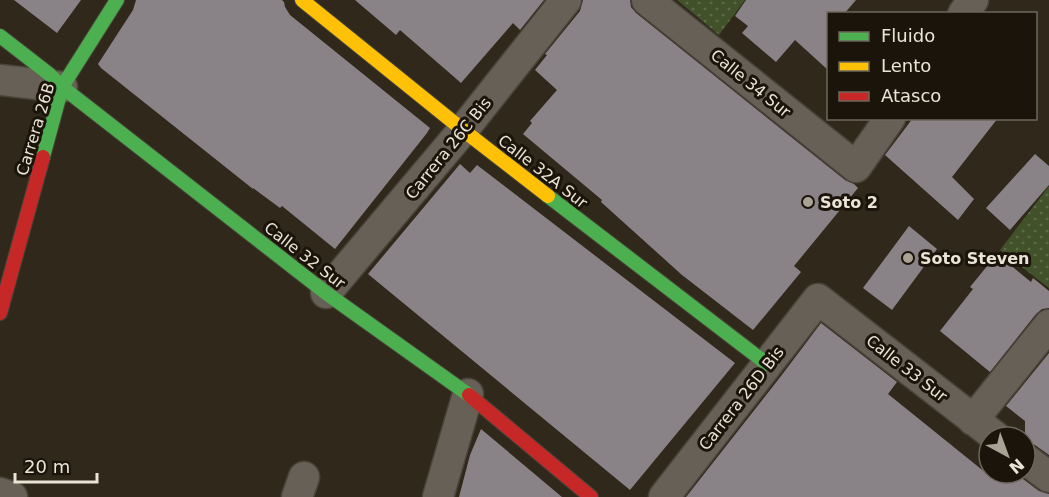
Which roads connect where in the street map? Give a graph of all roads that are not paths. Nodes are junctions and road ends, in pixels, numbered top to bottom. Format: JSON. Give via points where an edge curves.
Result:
{"nodes":[{"id":1,"x":117,"y":0,"type":"edge"},
{"id":2,"x":302,"y":0,"type":"edge"},
{"id":3,"x":566,"y":0,"type":"edge"},
{"id":4,"x":647,"y":0,"type":"edge"},
{"id":5,"x":0,"y":36,"type":"edge"},
{"id":6,"x":0,"y":80,"type":"edge"},
{"id":7,"x":62,"y":87,"type":"junction"},
{"id":8,"x":889,"y":120,"type":"edge"},
{"id":9,"x":464,"y":130,"type":"junction"},
{"id":10,"x":326,"y":293,"type":"junction"},
{"id":11,"x":818,"y":300,"type":"joint"},
{"id":12,"x":0,"y":313,"type":"edge"},
{"id":13,"x":1049,"y":325,"type":"edge"},
{"id":14,"x":767,"y":364,"type":"junction"},
{"id":15,"x":468,"y":394,"type":"junction"},
{"id":16,"x":980,"y":425,"type":"edge"},
{"id":17,"x":987,"y":425,"type":"edge"},
{"id":18,"x":0,"y":494,"type":"edge"},
{"id":19,"x":12,"y":497,"type":"edge"},
{"id":20,"x":438,"y":497,"type":"edge"},
{"id":21,"x":591,"y":497,"type":"edge"},
{"id":22,"x":664,"y":497,"type":"edge"}],
"edges":[{"from":1,"to":7,"type":"street","name":"Carrera 26B"},
{"from":2,"to":9,"type":"street","name":"Calle 32A Sur"},
{"from":3,"to":9,"type":"street","name":"Carrera 26C Bis"},
{"from":4,"to":8,"type":"street","name":"Calle 34 Sur","via":[[855,167]]},
{"from":5,"to":7,"type":"street","name":"Calle 32 Sur"},
{"from":6,"to":7,"type":"street"},
{"from":7,"to":10,"type":"street","name":"Calle 32 Sur"},
{"from":7,"to":12,"type":"street","name":"Carrera 26B"},
{"from":9,"to":10,"type":"street","name":"Carrera 26C Bis"},
{"from":9,"to":14,"type":"street","name":"Calle 32A Sur"},
{"from":10,"to":15,"type":"street","name":"Calle 32 Sur"},
{"from":11,"to":14,"type":"street","name":"Carrera 26D Bis"},
{"from":11,"to":16,"type":"street","name":"Calle 33 Sur"},
{"from":13,"to":17,"type":"street"},
{"from":14,"to":22,"type":"street","name":"Carrera 26D Bis"},
{"from":15,"to":20,"type":"street"},
{"from":15,"to":21,"type":"street","name":"Calle 32 Sur"},
{"from":18,"to":19,"type":"street"}]}
